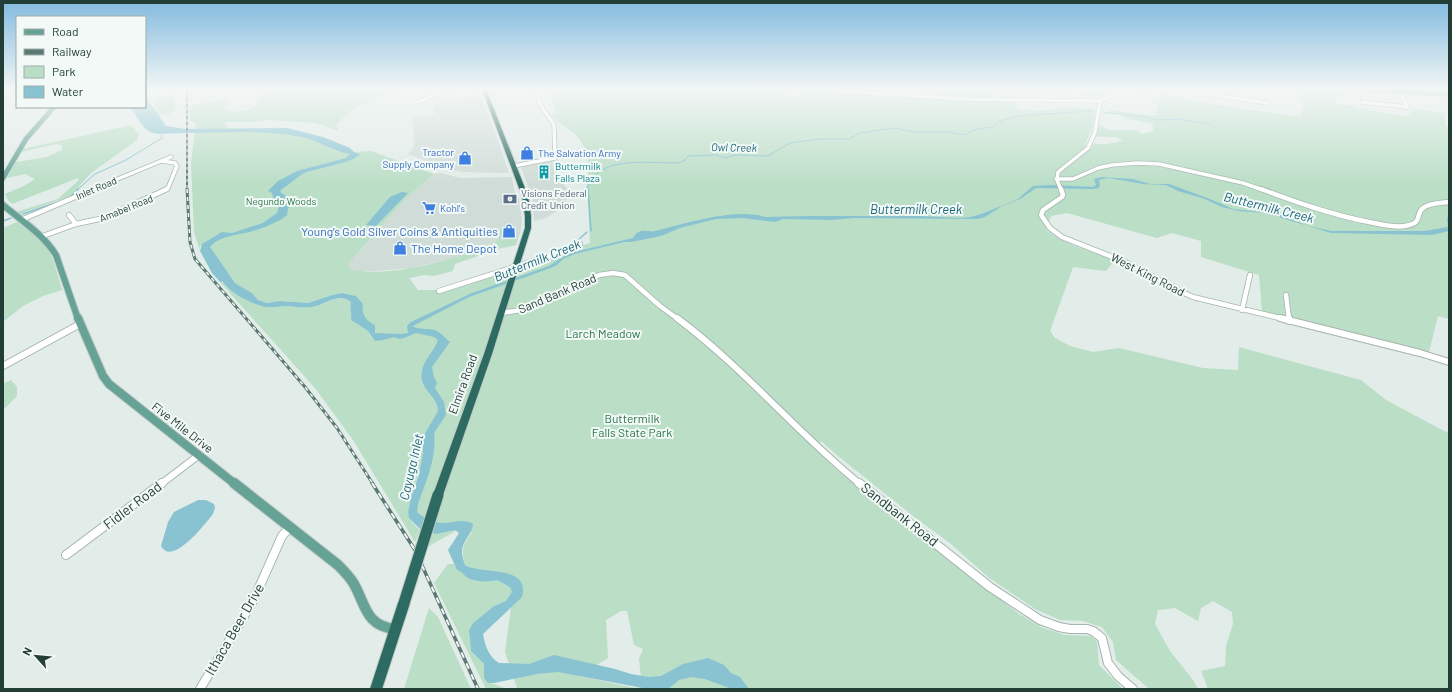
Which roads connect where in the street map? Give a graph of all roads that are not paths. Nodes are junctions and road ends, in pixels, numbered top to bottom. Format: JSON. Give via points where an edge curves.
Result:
{"nodes":[{"id":1,"x":42,"y":121,"type":"edge"},
{"id":2,"x":497,"y":121,"type":"edge"},
{"id":3,"x":551,"y":121,"type":"edge"},
{"id":4,"x":1097,"y":121,"type":"edge"},
{"id":5,"x":171,"y":157,"type":"dead end"},
{"id":6,"x":162,"y":161,"type":"junction"},
{"id":7,"x":514,"y":166,"type":"junction"},
{"id":8,"x":3,"y":178,"type":"edge"},
{"id":9,"x":1057,"y":181,"type":"junction"},
{"id":10,"x":1449,"y":202,"type":"edge"},
{"id":11,"x":3,"y":205,"type":"edge"},
{"id":12,"x":69,"y":215,"type":"dead end"},
{"id":13,"x":21,"y":220,"type":"junction"},
{"id":14,"x":76,"y":224,"type":"junction"},
{"id":15,"x":43,"y":236,"type":"junction"},
{"id":16,"x":580,"y":244,"type":"dead end"},
{"id":17,"x":516,"y":265,"type":"junction"},
{"id":18,"x":1250,"y":275,"type":"dead end"},
{"id":19,"x":439,"y":291,"type":"dead end"},
{"id":20,"x":1286,"y":294,"type":"dead end"},
{"id":21,"x":1242,"y":310,"type":"junction"},
{"id":22,"x":501,"y":313,"type":"junction"},
{"id":23,"x":670,"y":314,"type":"joint"},
{"id":24,"x":1289,"y":321,"type":"junction"},
{"id":25,"x":80,"y":324,"type":"junction"},
{"id":26,"x":1449,"y":362,"type":"edge"},
{"id":27,"x":3,"y":366,"type":"edge"},
{"id":28,"x":199,"y":455,"type":"junction"},
{"id":29,"x":290,"y":527,"type":"junction"},
{"id":30,"x":66,"y":555,"type":"dead end"},
{"id":31,"x":395,"y":629,"type":"junction"},
{"id":32,"x":200,"y":689,"type":"edge"},
{"id":33,"x":376,"y":689,"type":"edge"},
{"id":34,"x":1133,"y":689,"type":"edge"}],
"edges":[{"from":1,"to":8,"type":"main road","via":[[20,148]]},
{"from":2,"to":7,"type":"highway","name":"Elmira Road"},
{"from":3,"to":7,"type":"street","via":[[554,125],[555,158]]},
{"from":4,"to":9,"type":"street","via":[[1088,148],[1060,169]]},
{"from":5,"to":6,"type":"street","name":"Inlet Road"},
{"from":6,"to":13,"type":"street","name":"Inlet Road"},
{"from":6,"to":14,"type":"street","name":"Amabel Road","via":[[175,163],[177,166],[166,190],[108,217]]},
{"from":7,"to":17,"type":"highway","name":"Elmira Road","via":[[526,196],[528,216],[526,235]]},
{"from":9,"to":10,"type":"street","via":[[1112,165],[1137,162],[1159,164],[1243,184],[1309,207],[1389,226],[1413,224],[1418,220],[1424,207]]},
{"from":9,"to":21,"type":"street","name":"West King Road","via":[[1063,195],[1041,215],[1042,220],[1054,231],[1070,241],[1125,262],[1177,291]]},
{"from":11,"to":13,"type":"main road","name":"Five Mile Drive"},
{"from":12,"to":14,"type":"street"},
{"from":13,"to":15,"type":"main road","name":"Five Mile Drive"},
{"from":14,"to":15,"type":"street","name":"Amabel Road"},
{"from":15,"to":25,"type":"main road","name":"Five Mile Drive","via":[[56,255]]},
{"from":16,"to":17,"type":"street"},
{"from":17,"to":19,"type":"street"},
{"from":17,"to":22,"type":"highway","name":"Elmira Road"},
{"from":18,"to":21,"type":"street"},
{"from":20,"to":24,"type":"street"},
{"from":21,"to":24,"type":"street","name":"West King Road"},
{"from":22,"to":23,"type":"street","name":"Sand Bank Road","via":[[521,310],[596,276],[613,273],[629,277]]},
{"from":22,"to":31,"type":"highway","name":"Elmira Road","bridge":true},
{"from":23,"to":34,"type":"street","name":"Sandbank Road","via":[[734,365],[838,466],[990,587],[1044,622],[1070,629],[1087,629],[1098,635],[1104,643],[1108,663]]},
{"from":24,"to":26,"type":"street","name":"West King Road"},
{"from":25,"to":27,"type":"street"},
{"from":25,"to":28,"type":"main road","name":"Five Mile Drive","via":[[109,384]]},
{"from":28,"to":29,"type":"main road","name":"Five Mile Drive"},
{"from":28,"to":30,"type":"street","name":"Fidler Road"},
{"from":29,"to":31,"type":"main road","name":"Five Mile Drive","via":[[348,575],[375,624],[384,629]]},
{"from":29,"to":32,"type":"street","name":"Ithaca Beer Drive","via":[[282,536],[249,608]]},
{"from":31,"to":33,"type":"highway","name":"Elmira Road"}]}
